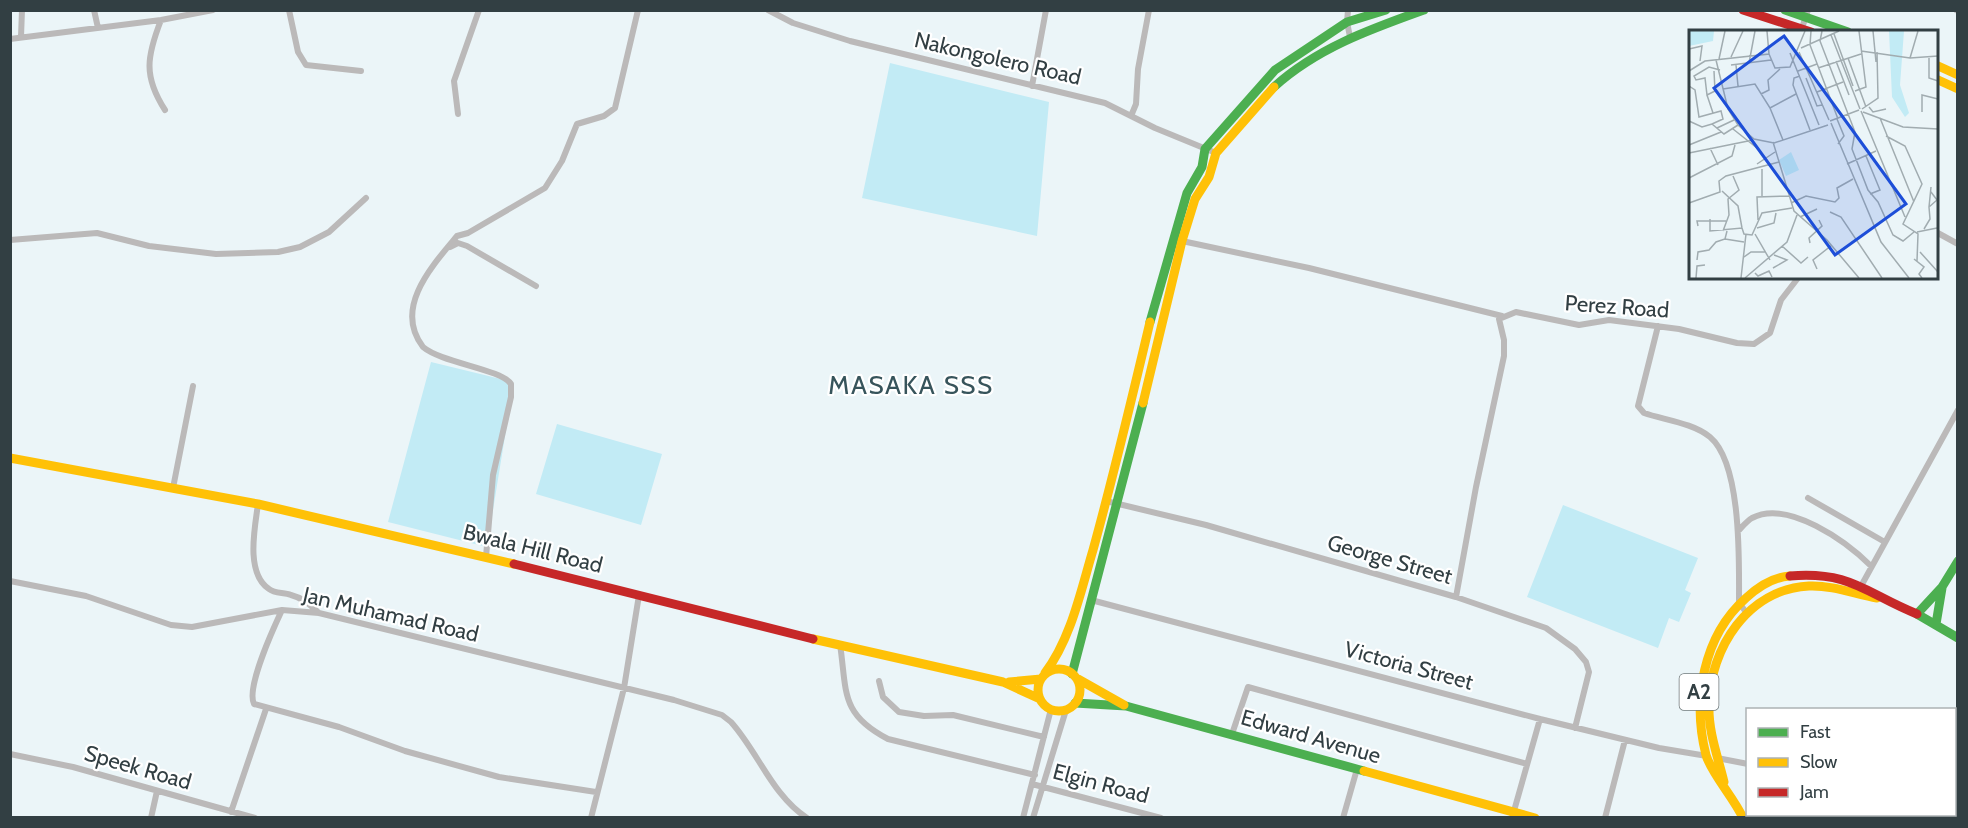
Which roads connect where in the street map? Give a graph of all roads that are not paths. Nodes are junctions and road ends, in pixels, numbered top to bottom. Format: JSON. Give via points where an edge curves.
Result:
{"nodes":[{"id":1,"x":22,"y":10,"type":"edge"},
{"id":2,"x":94,"y":10,"type":"edge"},
{"id":3,"x":213,"y":10,"type":"edge"},
{"id":4,"x":289,"y":10,"type":"edge"},
{"id":5,"x":479,"y":10,"type":"edge"},
{"id":6,"x":639,"y":10,"type":"edge"},
{"id":7,"x":768,"y":10,"type":"edge"},
{"id":8,"x":1046,"y":10,"type":"edge"},
{"id":9,"x":1149,"y":10,"type":"edge"},
{"id":10,"x":1348,"y":10,"type":"edge"},
{"id":11,"x":1386,"y":10,"type":"edge"},
{"id":12,"x":1424,"y":10,"type":"edge"},
{"id":13,"x":1743,"y":10,"type":"edge"},
{"id":14,"x":1785,"y":10,"type":"edge"},
{"id":15,"x":1807,"y":14,"type":"edge"},
{"id":16,"x":161,"y":20,"type":"junction"},
{"id":17,"x":1347,"y":22,"type":"junction"},
{"id":18,"x":98,"y":28,"type":"junction"},
{"id":19,"x":1806,"y":30,"type":"edge"},
{"id":20,"x":1843,"y":30,"type":"edge"},
{"id":21,"x":1350,"y":36,"type":"junction"},
{"id":22,"x":21,"y":37,"type":"junction"},
{"id":23,"x":10,"y":39,"type":"edge"},
{"id":24,"x":1938,"y":66,"type":"edge"},
{"id":25,"x":361,"y":71,"type":"dead end"},
{"id":26,"x":1958,"y":75,"type":"edge"},
{"id":27,"x":1938,"y":80,"type":"edge"},
{"id":28,"x":1032,"y":86,"type":"junction"},
{"id":29,"x":1958,"y":89,"type":"edge"},
{"id":30,"x":165,"y":110,"type":"dead end"},
{"id":31,"x":458,"y":114,"type":"dead end"},
{"id":32,"x":1131,"y":116,"type":"junction"},
{"id":33,"x":1205,"y":149,"type":"junction"},
{"id":34,"x":1216,"y":153,"type":"junction"},
{"id":35,"x":366,"y":198,"type":"dead end"},
{"id":36,"x":1938,"y":233,"type":"edge"},
{"id":37,"x":10,"y":240,"type":"edge"},
{"id":38,"x":1182,"y":241,"type":"junction"},
{"id":39,"x":1958,"y":244,"type":"edge"},
{"id":40,"x":447,"y":248,"type":"junction"},
{"id":41,"x":1797,"y":279,"type":"edge"},
{"id":42,"x":536,"y":286,"type":"dead end"},
{"id":43,"x":1502,"y":316,"type":"junction"},
{"id":44,"x":1658,"y":326,"type":"junction"},
{"id":45,"x":193,"y":386,"type":"dead end"},
{"id":46,"x":1958,"y":410,"type":"edge"},
{"id":47,"x":10,"y":458,"type":"edge"},
{"id":48,"x":173,"y":488,"type":"junction"},
{"id":49,"x":1808,"y":498,"type":"dead end"},
{"id":50,"x":1106,"y":501,"type":"junction"},
{"id":51,"x":1117,"y":503,"type":"junction"},
{"id":52,"x":258,"y":504,"type":"junction"},
{"id":53,"x":1738,"y":531,"type":"junction"},
{"id":54,"x":1883,"y":541,"type":"junction"},
{"id":55,"x":486,"y":557,"type":"junction"},
{"id":56,"x":1958,"y":561,"type":"edge"},
{"id":57,"x":1871,"y":566,"type":"junction"},
{"id":58,"x":10,"y":581,"type":"edge"},
{"id":59,"x":1942,"y":587,"type":"junction"},
{"id":60,"x":1859,"y":590,"type":"junction"},
{"id":61,"x":639,"y":594,"type":"junction"},
{"id":62,"x":1456,"y":597,"type":"junction"},
{"id":63,"x":1091,"y":600,"type":"junction"},
{"id":64,"x":1738,"y":603,"type":"junction"},
{"id":65,"x":282,"y":610,"type":"junction"},
{"id":66,"x":1746,"y":612,"type":"junction"},
{"id":67,"x":320,"y":613,"type":"junction"},
{"id":68,"x":1917,"y":614,"type":"junction"},
{"id":69,"x":1936,"y":624,"type":"junction"},
{"id":70,"x":1958,"y":638,"type":"edge"},
{"id":71,"x":840,"y":644,"type":"junction"},
{"id":72,"x":1043,"y":676,"type":"junction"},
{"id":73,"x":1075,"y":676,"type":"junction"},
{"id":74,"x":879,"y":681,"type":"dead end"},
{"id":75,"x":1700,"y":681,"type":"junction"},
{"id":76,"x":1003,"y":682,"type":"junction"},
{"id":77,"x":1712,"y":684,"type":"junction"},
{"id":78,"x":624,"y":688,"type":"junction"},
{"id":79,"x":1040,"y":699,"type":"junction"},
{"id":80,"x":1075,"y":703,"type":"junction"},
{"id":81,"x":1126,"y":706,"type":"junction"},
{"id":82,"x":266,"y":709,"type":"junction"},
{"id":83,"x":1051,"y":709,"type":"junction"},
{"id":84,"x":1066,"y":710,"type":"junction"},
{"id":85,"x":1540,"y":719,"type":"junction"},
{"id":86,"x":1575,"y":728,"type":"junction"},
{"id":87,"x":1232,"y":734,"type":"junction"},
{"id":88,"x":1044,"y":738,"type":"junction"},
{"id":89,"x":1625,"y":740,"type":"junction"},
{"id":90,"x":10,"y":754,"type":"edge"},
{"id":91,"x":1706,"y":756,"type":"junction"},
{"id":92,"x":1718,"y":758,"type":"junction"},
{"id":93,"x":1527,"y":764,"type":"junction"},
{"id":94,"x":1746,"y":764,"type":"edge"},
{"id":95,"x":1357,"y":769,"type":"junction"},
{"id":96,"x":1035,"y":774,"type":"junction"},
{"id":97,"x":1032,"y":784,"type":"junction"},
{"id":98,"x":1725,"y":785,"type":"junction"},
{"id":99,"x":1041,"y":786,"type":"junction"},
{"id":100,"x":157,"y":791,"type":"junction"},
{"id":101,"x":596,"y":792,"type":"junction"},
{"id":102,"x":231,"y":812,"type":"junction"},
{"id":103,"x":1513,"y":815,"type":"edge"},
{"id":104,"x":151,"y":818,"type":"edge"},
{"id":105,"x":255,"y":818,"type":"edge"},
{"id":106,"x":591,"y":818,"type":"edge"},
{"id":107,"x":807,"y":818,"type":"edge"},
{"id":108,"x":1023,"y":818,"type":"edge"},
{"id":109,"x":1033,"y":818,"type":"edge"},
{"id":110,"x":1161,"y":818,"type":"edge"},
{"id":111,"x":1344,"y":818,"type":"edge"},
{"id":112,"x":1535,"y":818,"type":"edge"},
{"id":113,"x":1605,"y":818,"type":"edge"},
{"id":114,"x":1743,"y":818,"type":"edge"}],
"edges":[{"from":1,"to":22,"type":"street"},
{"from":2,"to":18,"type":"street"},
{"from":3,"to":16,"type":"street"},
{"from":4,"to":25,"type":"street","via":[[298,52],[306,65]]},
{"from":5,"to":31,"type":"street","via":[[454,81]]},
{"from":6,"to":40,"type":"street","via":[[615,108],[604,116],[577,124],[562,161],[543,189],[457,236]]},
{"from":7,"to":28,"type":"street","name":"Nakongolero Road","via":[[830,36]]},
{"from":8,"to":28,"type":"street"},
{"from":9,"to":32,"type":"street"},
{"from":10,"to":17,"type":"street"},
{"from":11,"to":17,"type":"main road"},
{"from":12,"to":21,"type":"main road"},
{"from":13,"to":19,"type":"main road"},
{"from":14,"to":15,"type":"main road"},
{"from":15,"to":19,"type":"street"},
{"from":15,"to":20,"type":"main road"},
{"from":16,"to":18,"type":"street"},
{"from":16,"to":30,"type":"street","via":[[148,60],[152,83]]},
{"from":17,"to":21,"type":"street"},
{"from":17,"to":33,"type":"main road","via":[[1275,70]]},
{"from":18,"to":22,"type":"street"},
{"from":21,"to":34,"type":"main road","via":[[1281,80]]},
{"from":22,"to":23,"type":"street"},
{"from":24,"to":26,"type":"main road"},
{"from":27,"to":29,"type":"main road"},
{"from":28,"to":32,"type":"street","name":"Nakongolero Road","via":[[1086,97]]},
{"from":32,"to":33,"type":"street","name":"Nakongolero Road"},
{"from":33,"to":34,"type":"street","name":"Nakongolero Road"},
{"from":33,"to":50,"type":"main road","via":[[1159,284]]},
{"from":34,"to":38,"type":"main road","via":[[1209,177],[1195,199]]},
{"from":35,"to":37,"type":"street","via":[[328,232],[300,247],[278,252],[216,254],[149,246],[97,233]]},
{"from":36,"to":39,"type":"street"},
{"from":38,"to":43,"type":"street","name":"Perez Road"},
{"from":38,"to":51,"type":"main road"},
{"from":40,"to":42,"type":"street","via":[[458,243],[467,246]]},
{"from":40,"to":55,"type":"street","via":[[415,293],[411,320],[414,334],[428,351],[503,377],[512,389],[494,476]]},
{"from":41,"to":44,"type":"street","name":"Perez Road","via":[[1781,300],[1770,333],[1754,344]]},
{"from":43,"to":44,"type":"street","name":"Perez Road","via":[[1516,312],[1579,325],[1609,320]]},
{"from":43,"to":62,"type":"street","via":[[1498,323],[1504,356]]},
{"from":44,"to":53,"type":"street","via":[[1638,406],[1644,413],[1700,430],[1718,446],[1725,457]]},
{"from":45,"to":48,"type":"street"},
{"from":46,"to":54,"type":"street"},
{"from":47,"to":48,"type":"main road","name":"Bwala Hill Road"},
{"from":48,"to":52,"type":"main road","name":"Bwala Hill Road"},
{"from":49,"to":54,"type":"street"},
{"from":50,"to":51,"type":"street","name":"George Street"},
{"from":50,"to":72,"type":"main road","via":[[1080,595],[1056,659]]},
{"from":51,"to":62,"type":"street","name":"George Street"},
{"from":51,"to":63,"type":"main road"},
{"from":52,"to":55,"type":"main road","name":"Bwala Hill Road"},
{"from":52,"to":67,"type":"street","via":[[255,544],[260,577],[268,589],[299,597]]},
{"from":53,"to":57,"type":"street","via":[[1752,518],[1786,515],[1810,523],[1852,547]]},
{"from":53,"to":64,"type":"street"},
{"from":54,"to":57,"type":"street"},
{"from":55,"to":61,"type":"main road","name":"Bwala Hill Road"},
{"from":56,"to":59,"type":"main road"},
{"from":57,"to":60,"type":"street"},
{"from":58,"to":65,"type":"street","name":"Jan Muhamad Road","via":[[86,596],[171,625],[192,627]]},
{"from":59,"to":68,"type":"main road"},
{"from":59,"to":69,"type":"main road"},
{"from":60,"to":64,"type":"main road","number":"A2","via":[[1825,575],[1796,574],[1756,589]]},
{"from":60,"to":66,"type":"main road","number":"A2","via":[[1786,588]]},
{"from":60,"to":68,"type":"main road","number":"A2"},
{"from":61,"to":71,"type":"main road","name":"Bwala Hill Road"},
{"from":61,"to":78,"type":"street"},
{"from":62,"to":86,"type":"street","name":"George Street","via":[[1546,628],[1575,649],[1589,672]]},
{"from":63,"to":73,"type":"main road"},
{"from":63,"to":85,"type":"street","name":"Victoria Street"},
{"from":64,"to":66,"type":"street"},
{"from":64,"to":75,"type":"main road","number":"A2","via":[[1720,629]]},
{"from":65,"to":67,"type":"street","name":"Jan Muhamad Road"},
{"from":65,"to":82,"type":"street","via":[[270,634],[252,693],[253,703]]},
{"from":66,"to":77,"type":"main road","number":"A2","via":[[1729,636]]},
{"from":67,"to":78,"type":"street","name":"Jan Muhamad Road"},
{"from":68,"to":69,"type":"main road","number":"A2"},
{"from":69,"to":70,"type":"main road","number":"A2"},
{"from":71,"to":76,"type":"main road","name":"Bwala Hill Road"},
{"from":71,"to":96,"type":"street","via":[[845,691],[854,714],[871,729],[888,739]]},
{"from":72,"to":73,"type":"main road","via":[[1059,668]]},
{"from":72,"to":76,"type":"main road","via":[[1029,682]]},
{"from":72,"to":79,"type":"main road","via":[[1038,689]]},
{"from":73,"to":80,"type":"main road","via":[[1080,692]]},
{"from":73,"to":81,"type":"main road"},
{"from":74,"to":88,"type":"street","via":[[883,697],[899,712],[953,715]]},
{"from":75,"to":77,"type":"main road"},
{"from":75,"to":91,"type":"main road","number":"A2","via":[[1699,721]]},
{"from":76,"to":79,"type":"main road","name":"Bwala Hill Road"},
{"from":77,"to":92,"type":"main road","number":"A2","via":[[1710,712]]},
{"from":78,"to":101,"type":"street"},
{"from":78,"to":107,"type":"street","name":"Jan Muhamad Road","via":[[722,716],[795,810]]},
{"from":79,"to":83,"type":"main road"},
{"from":80,"to":81,"type":"main road","name":"Edward Avenue"},
{"from":80,"to":84,"type":"main road"},
{"from":81,"to":87,"type":"main road","name":"Edward Avenue"},
{"from":82,"to":101,"type":"street","via":[[339,727],[405,751],[499,777]]},
{"from":82,"to":102,"type":"street"},
{"from":83,"to":84,"type":"main road"},
{"from":83,"to":88,"type":"street"},
{"from":84,"to":99,"type":"street"},
{"from":85,"to":86,"type":"street","name":"Victoria Street"},
{"from":85,"to":93,"type":"street"},
{"from":86,"to":89,"type":"street","name":"Victoria Street"},
{"from":87,"to":93,"type":"street","via":[[1248,687]]},
{"from":87,"to":95,"type":"main road","name":"Edward Avenue"},
{"from":88,"to":96,"type":"street"},
{"from":89,"to":91,"type":"street","name":"Victoria Street"},
{"from":89,"to":113,"type":"street"},
{"from":90,"to":100,"type":"street","name":"Speek Road","via":[[74,767]]},
{"from":91,"to":92,"type":"street","name":"Victoria Street"},
{"from":91,"to":98,"type":"main road","number":"A2"},
{"from":92,"to":94,"type":"street","name":"Victoria Street"},
{"from":92,"to":98,"type":"main road","number":"A2"},
{"from":93,"to":103,"type":"street"},
{"from":95,"to":103,"type":"main road","name":"Edward Avenue"},
{"from":95,"to":111,"type":"street"},
{"from":96,"to":97,"type":"street"},
{"from":97,"to":99,"type":"street","name":"Elgin Road"},
{"from":97,"to":108,"type":"street"},
{"from":98,"to":114,"type":"main road","number":"A2"},
{"from":99,"to":109,"type":"street"},
{"from":99,"to":110,"type":"street","name":"Elgin Road"},
{"from":100,"to":102,"type":"street","name":"Speek Road"},
{"from":100,"to":104,"type":"street"},
{"from":101,"to":106,"type":"street"},
{"from":102,"to":105,"type":"street","name":"Speek Road"},
{"from":103,"to":112,"type":"main road","name":"Edward Avenue"}]}
